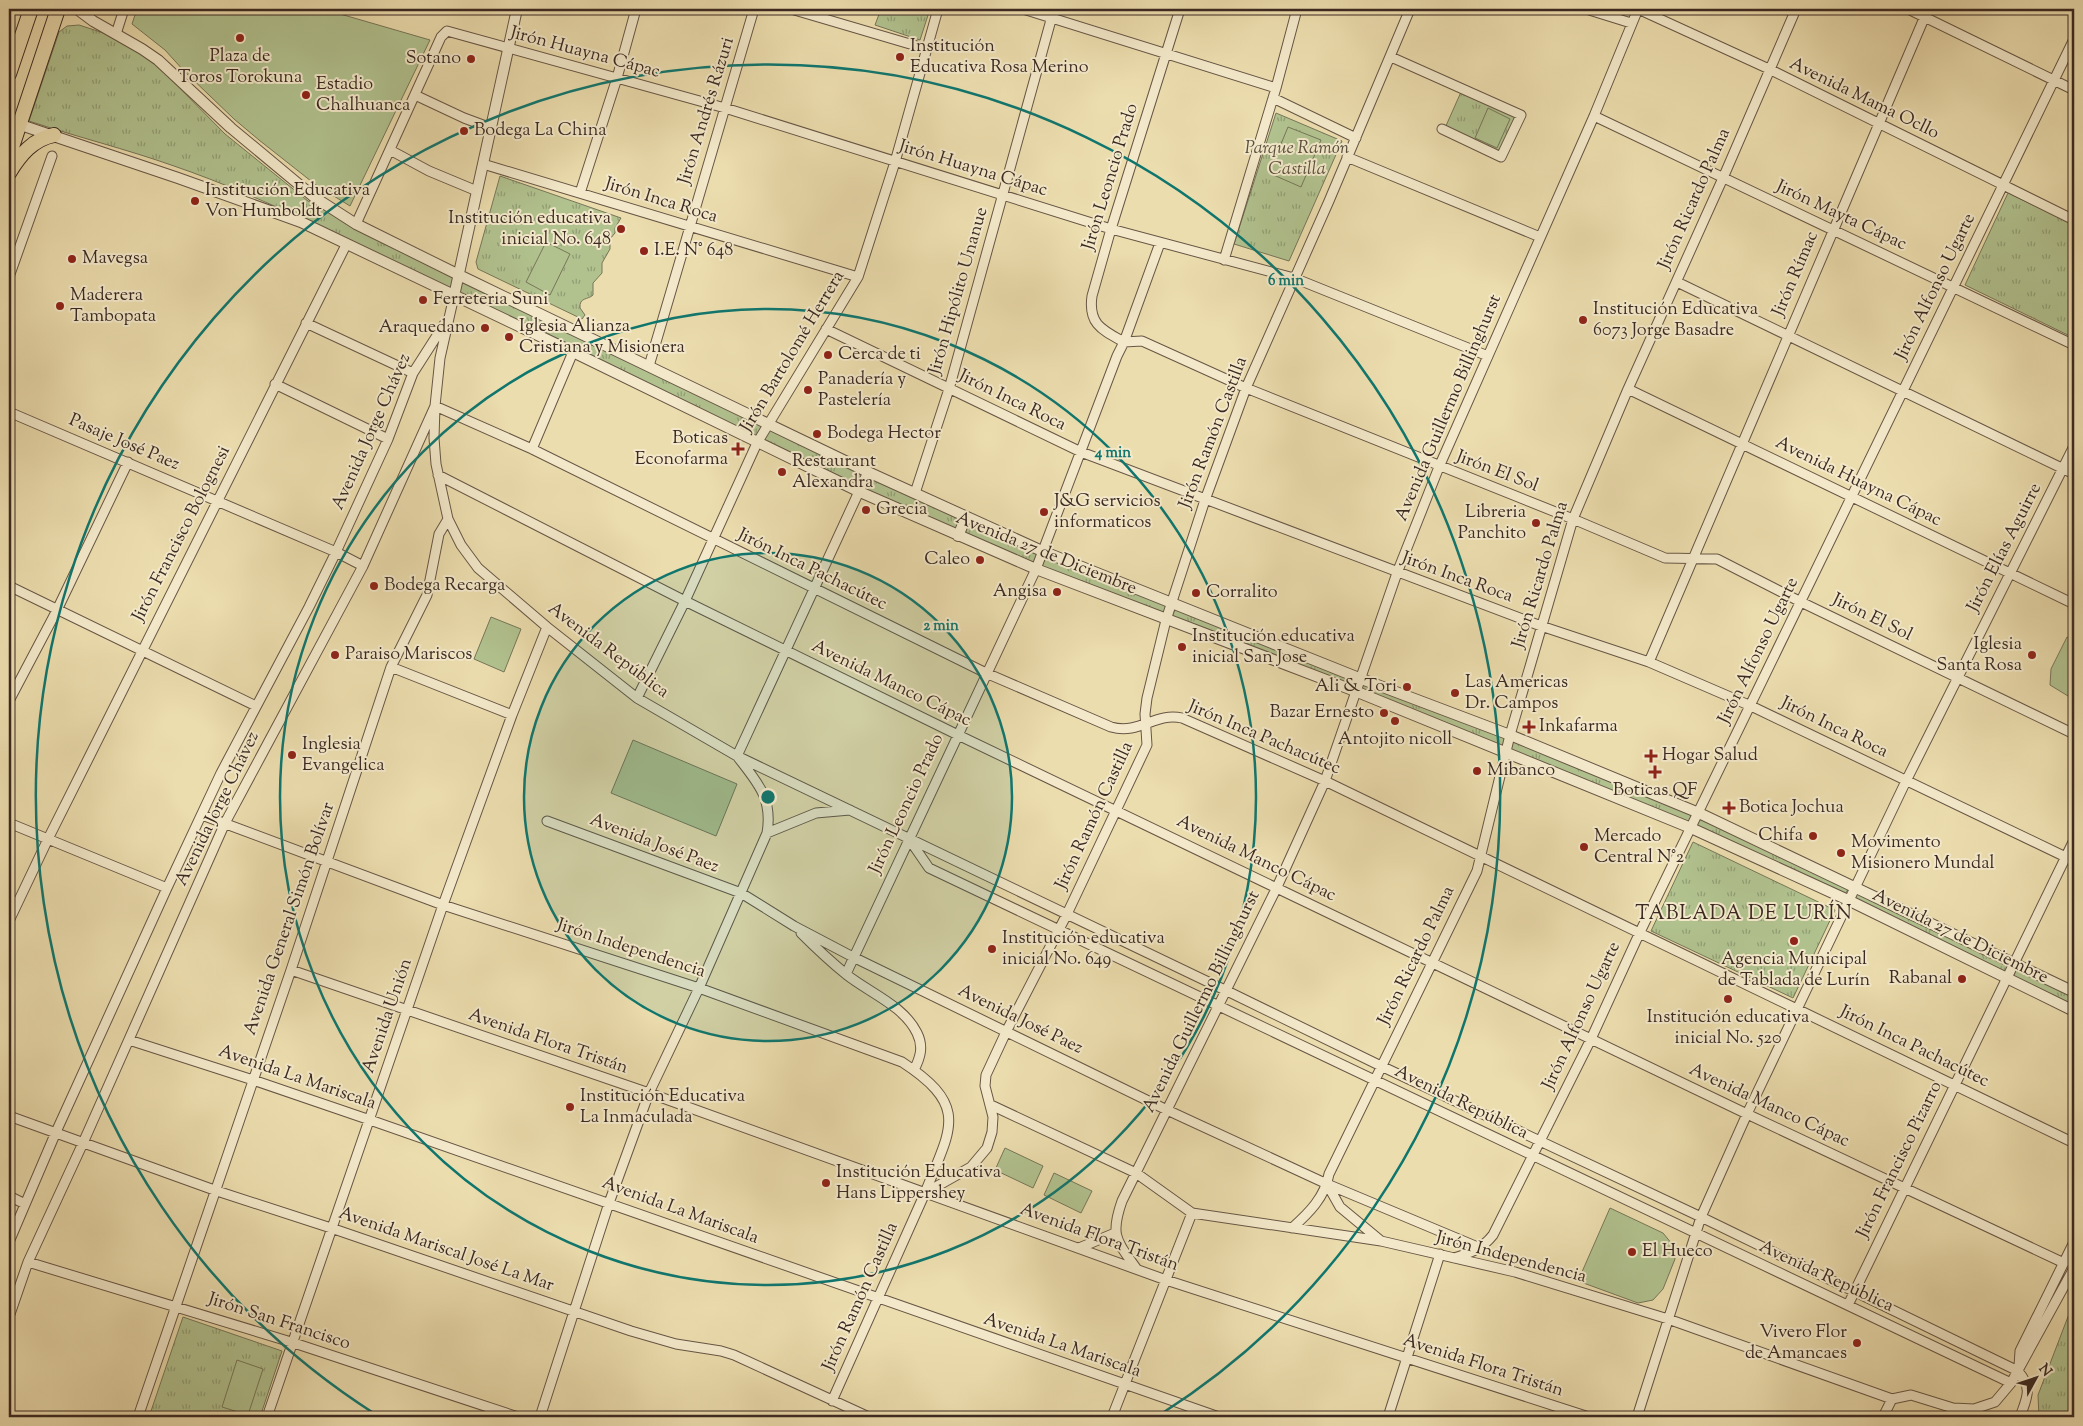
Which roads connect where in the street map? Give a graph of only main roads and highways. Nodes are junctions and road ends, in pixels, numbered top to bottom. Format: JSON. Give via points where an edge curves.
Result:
{"nodes":[{"id":1,"x":32,"y":9,"type":"edge"},
{"id":2,"x":58,"y":9,"type":"edge"},
{"id":3,"x":9,"y":74,"type":"edge"},
{"id":4,"x":14,"y":123,"type":"edge"},
{"id":5,"x":54,"y":135,"type":"road end"},
{"id":6,"x":9,"y":156,"type":"edge"},
{"id":7,"x":9,"y":172,"type":"edge"}],
"edges":[{"from":1,"to":3,"type":"main road"},
{"from":2,"to":4,"type":"main road"},
{"from":4,"to":6,"type":"main road"},
{"from":5,"to":7,"type":"main road","via":[[42,137],[31,145]]}]}
